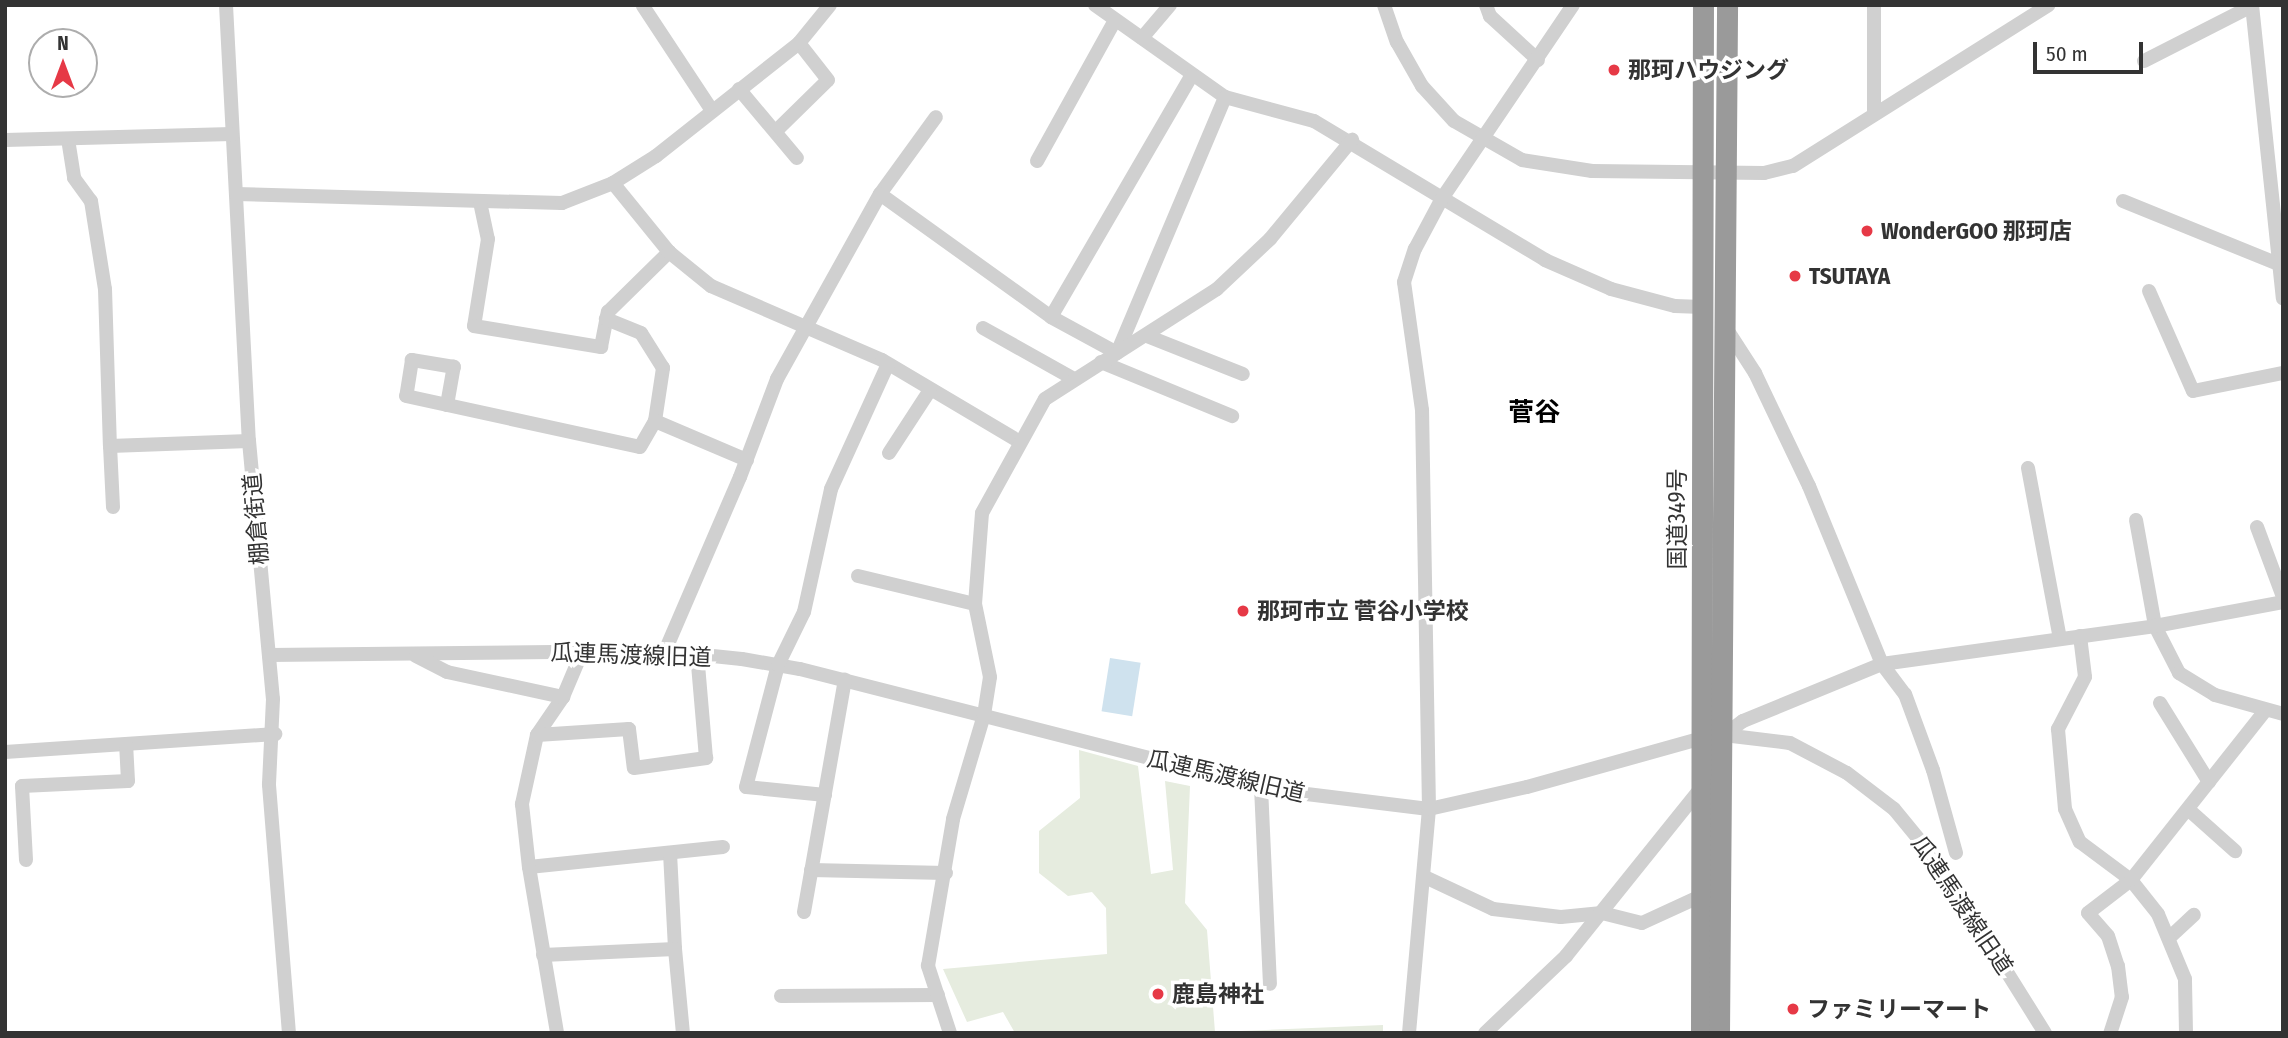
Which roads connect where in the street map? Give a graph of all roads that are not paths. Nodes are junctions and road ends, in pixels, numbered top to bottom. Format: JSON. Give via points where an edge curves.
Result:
{"nodes":[{"id":1,"x":226,"y":5,"type":"edge"},
{"id":2,"x":1095,"y":5,"type":"edge"},
{"id":3,"x":1170,"y":5,"type":"edge"},
{"id":4,"x":1384,"y":5,"type":"edge"},
{"id":5,"x":1486,"y":5,"type":"edge"},
{"id":6,"x":1573,"y":5,"type":"edge"},
{"id":7,"x":1703,"y":5,"type":"edge"},
{"id":8,"x":1727,"y":5,"type":"edge"},
{"id":9,"x":1874,"y":5,"type":"edge"},
{"id":10,"x":2049,"y":5,"type":"edge"},
{"id":11,"x":2252,"y":5,"type":"edge"},
{"id":12,"x":643,"y":6,"type":"edge"},
{"id":13,"x":822,"y":8,"type":"edge"},
{"id":14,"x":1115,"y":20,"type":"junction"},
{"id":15,"x":1142,"y":37,"type":"junction"},
{"id":16,"x":799,"y":43,"type":"junction"},
{"id":17,"x":1538,"y":60,"type":"junction"},
{"id":18,"x":2144,"y":61,"type":"dead end"},
{"id":19,"x":1191,"y":76,"type":"junction"},
{"id":20,"x":739,"y":89,"type":"junction"},
{"id":21,"x":1224,"y":97,"type":"junction"},
{"id":22,"x":711,"y":109,"type":"junction"},
{"id":23,"x":1874,"y":114,"type":"junction"},
{"id":24,"x":936,"y":117,"type":"dead end"},
{"id":25,"x":777,"y":130,"type":"junction"},
{"id":26,"x":232,"y":134,"type":"junction"},
{"id":27,"x":68,"y":139,"type":"junction"},
{"id":28,"x":5,"y":140,"type":"edge"},
{"id":29,"x":1352,"y":140,"type":"junction"},
{"id":30,"x":1486,"y":140,"type":"junction"},
{"id":31,"x":797,"y":158,"type":"dead end"},
{"id":32,"x":1037,"y":161,"type":"dead end"},
{"id":33,"x":1702,"y":171,"type":"junction"},
{"id":34,"x":1728,"y":172,"type":"junction"},
{"id":35,"x":613,"y":183,"type":"junction"},
{"id":36,"x":236,"y":194,"type":"junction"},
{"id":37,"x":880,"y":194,"type":"junction"},
{"id":38,"x":1441,"y":200,"type":"junction"},
{"id":39,"x":2123,"y":201,"type":"dead end"},
{"id":40,"x":480,"y":202,"type":"junction"},
{"id":41,"x":668,"y":252,"type":"junction"},
{"id":42,"x":2278,"y":264,"type":"junction"},
{"id":43,"x":2149,"y":291,"type":"dead end"},
{"id":44,"x":2283,"y":298,"type":"edge"},
{"id":45,"x":1702,"y":307,"type":"junction"},
{"id":46,"x":1051,"y":317,"type":"junction"},
{"id":47,"x":606,"y":319,"type":"junction"},
{"id":48,"x":807,"y":328,"type":"junction"},
{"id":49,"x":983,"y":328,"type":"dead end"},
{"id":50,"x":1726,"y":328,"type":"junction"},
{"id":51,"x":1147,"y":336,"type":"junction"},
{"id":52,"x":1117,"y":353,"type":"junction"},
{"id":53,"x":1101,"y":362,"type":"junction"},
{"id":54,"x":888,"y":364,"type":"junction"},
{"id":55,"x":2283,"y":373,"type":"edge"},
{"id":56,"x":1243,"y":374,"type":"dead end"},
{"id":57,"x":1073,"y":378,"type":"junction"},
{"id":58,"x":930,"y":390,"type":"junction"},
{"id":59,"x":447,"y":405,"type":"dead end"},
{"id":60,"x":1233,"y":416,"type":"dead end"},
{"id":61,"x":655,"y":421,"type":"junction"},
{"id":62,"x":249,"y":441,"type":"junction"},
{"id":63,"x":1020,"y":442,"type":"junction"},
{"id":64,"x":110,"y":446,"type":"junction"},
{"id":65,"x":889,"y":453,"type":"dead end"},
{"id":66,"x":747,"y":460,"type":"junction"},
{"id":67,"x":2028,"y":468,"type":"dead end"},
{"id":68,"x":113,"y":507,"type":"dead end"},
{"id":69,"x":2136,"y":520,"type":"dead end"},
{"id":70,"x":2257,"y":527,"type":"dead end"},
{"id":71,"x":858,"y":576,"type":"dead end"},
{"id":72,"x":2283,"y":599,"type":"edge"},
{"id":73,"x":975,"y":604,"type":"junction"},
{"id":74,"x":2155,"y":626,"type":"junction"},
{"id":75,"x":2080,"y":636,"type":"junction"},
{"id":76,"x":2060,"y":639,"type":"junction"},
{"id":77,"x":665,"y":651,"type":"junction"},
{"id":78,"x":582,"y":652,"type":"junction"},
{"id":79,"x":697,"y":654,"type":"junction"},
{"id":80,"x":269,"y":656,"type":"junction"},
{"id":81,"x":414,"y":656,"type":"junction"},
{"id":82,"x":1882,"y":664,"type":"junction"},
{"id":83,"x":778,"y":665,"type":"junction"},
{"id":84,"x":845,"y":680,"type":"junction"},
{"id":85,"x":563,"y":697,"type":"junction"},
{"id":86,"x":2160,"y":703,"type":"dead end"},
{"id":87,"x":2265,"y":711,"type":"junction"},
{"id":88,"x":2283,"y":714,"type":"edge"},
{"id":89,"x":984,"y":715,"type":"junction"},
{"id":90,"x":275,"y":734,"type":"junction"},
{"id":91,"x":537,"y":735,"type":"junction"},
{"id":92,"x":1713,"y":737,"type":"junction"},
{"id":93,"x":126,"y":744,"type":"junction"},
{"id":94,"x":5,"y":752,"type":"edge"},
{"id":95,"x":2209,"y":782,"type":"junction"},
{"id":96,"x":1703,"y":786,"type":"junction"},
{"id":97,"x":1261,"y":787,"type":"junction"},
{"id":98,"x":825,"y":794,"type":"junction"},
{"id":99,"x":1429,"y":809,"type":"junction"},
{"id":100,"x":2189,"y":810,"type":"junction"},
{"id":101,"x":723,"y":847,"type":"dead end"},
{"id":102,"x":2235,"y":851,"type":"dead end"},
{"id":103,"x":670,"y":853,"type":"junction"},
{"id":104,"x":1955,"y":853,"type":"dead end"},
{"id":105,"x":26,"y":860,"type":"dead end"},
{"id":106,"x":529,"y":867,"type":"junction"},
{"id":107,"x":811,"y":870,"type":"junction"},
{"id":108,"x":946,"y":873,"type":"junction"},
{"id":109,"x":1424,"y":877,"type":"junction"},
{"id":110,"x":2131,"y":880,"type":"junction"},
{"id":111,"x":1701,"y":896,"type":"junction"},
{"id":112,"x":804,"y":912,"type":"dead end"},
{"id":113,"x":1601,"y":913,"type":"junction"},
{"id":114,"x":2194,"y":915,"type":"dead end"},
{"id":115,"x":2169,"y":938,"type":"junction"},
{"id":116,"x":675,"y":949,"type":"junction"},
{"id":117,"x":543,"y":955,"type":"junction"},
{"id":118,"x":1270,"y":984,"type":"dead end"},
{"id":119,"x":937,"y":995,"type":"junction"},
{"id":120,"x":781,"y":996,"type":"dead end"},
{"id":121,"x":289,"y":1033,"type":"edge"},
{"id":122,"x":557,"y":1033,"type":"edge"},
{"id":123,"x":683,"y":1033,"type":"edge"},
{"id":124,"x":950,"y":1033,"type":"edge"},
{"id":125,"x":1409,"y":1033,"type":"edge"},
{"id":126,"x":1485,"y":1033,"type":"edge"},
{"id":127,"x":1701,"y":1033,"type":"edge"},
{"id":128,"x":1719,"y":1033,"type":"edge"},
{"id":129,"x":2045,"y":1033,"type":"edge"},
{"id":130,"x":2109,"y":1033,"type":"edge"},
{"id":131,"x":2186,"y":1033,"type":"edge"}],
"edges":[{"from":1,"to":26,"type":"street","name":"棚倉街道"},
{"from":2,"to":14,"type":"street"},
{"from":3,"to":15,"type":"street"},
{"from":4,"to":30,"type":"street","via":[[1396,42],[1422,86],[1454,121]]},
{"from":5,"to":17,"type":"street","via":[[1490,16]]},
{"from":6,"to":17,"type":"street"},
{"from":7,"to":33,"type":"highway","name":"国道349号"},
{"from":8,"to":34,"type":"highway","name":"国道349号"},
{"from":9,"to":23,"type":"street"},
{"from":10,"to":23,"type":"street"},
{"from":11,"to":18,"type":"street"},
{"from":11,"to":42,"type":"street"},
{"from":12,"to":22,"type":"street"},
{"from":13,"to":16,"type":"street"},
{"from":14,"to":15,"type":"street"},
{"from":14,"to":32,"type":"street"},
{"from":15,"to":19,"type":"street"},
{"from":16,"to":20,"type":"street"},
{"from":16,"to":25,"type":"street","via":[[828,80]]},
{"from":17,"to":30,"type":"street"},
{"from":19,"to":21,"type":"street"},
{"from":19,"to":46,"type":"street"},
{"from":20,"to":22,"type":"street"},
{"from":20,"to":25,"type":"street"},
{"from":21,"to":29,"type":"street","via":[[1314,121]]},
{"from":21,"to":52,"type":"street"},
{"from":22,"to":35,"type":"street","via":[[656,156]]},
{"from":23,"to":34,"type":"street","via":[[1778,173]]},
{"from":24,"to":37,"type":"street"},
{"from":25,"to":31,"type":"street"},
{"from":26,"to":27,"type":"street"},
{"from":26,"to":36,"type":"street","name":"棚倉街道"},
{"from":27,"to":28,"type":"street"},
{"from":27,"to":64,"type":"street","via":[[74,178],[91,201],[105,289]]},
{"from":29,"to":38,"type":"street"},
{"from":29,"to":51,"type":"street","via":[[1270,239],[1217,289]]},
{"from":30,"to":33,"type":"street","via":[[1522,160],[1562,167]]},
{"from":30,"to":38,"type":"street"},
{"from":33,"to":34,"type":"street"},
{"from":33,"to":45,"type":"highway","name":"国道349号"},
{"from":34,"to":50,"type":"highway","name":"国道349号"},
{"from":35,"to":40,"type":"street","via":[[562,203]]},
{"from":35,"to":41,"type":"street"},
{"from":36,"to":40,"type":"street"},
{"from":36,"to":62,"type":"street","name":"棚倉街道"},
{"from":37,"to":46,"type":"street"},
{"from":37,"to":48,"type":"street"},
{"from":38,"to":45,"type":"street","via":[[1545,260],[1611,289],[1675,306]]},
{"from":38,"to":99,"type":"street","via":[[1415,249],[1405,282],[1422,410]]},
{"from":39,"to":42,"type":"street"},
{"from":40,"to":47,"type":"street","via":[[488,239],[474,326],[601,347]]},
{"from":41,"to":47,"type":"street","via":[[607,312]]},
{"from":41,"to":48,"type":"street","via":[[710,286]]},
{"from":42,"to":44,"type":"street"},
{"from":43,"to":55,"type":"street","via":[[2193,391]]},
{"from":45,"to":92,"type":"highway","name":"国道349号"},
{"from":46,"to":52,"type":"street"},
{"from":47,"to":61,"type":"street","via":[[641,333],[663,368]]},
{"from":48,"to":54,"type":"street"},
{"from":48,"to":66,"type":"street","via":[[777,379]]},
{"from":49,"to":57,"type":"street"},
{"from":50,"to":82,"type":"street","via":[[1755,373],[1809,486]]},
{"from":50,"to":92,"type":"highway","name":"国道349号"},
{"from":51,"to":52,"type":"street"},
{"from":51,"to":56,"type":"street"},
{"from":52,"to":53,"type":"street"},
{"from":53,"to":57,"type":"street"},
{"from":53,"to":60,"type":"street"},
{"from":54,"to":58,"type":"street"},
{"from":54,"to":83,"type":"street","via":[[831,489],[804,612]]},
{"from":57,"to":63,"type":"street","via":[[1045,399]]},
{"from":58,"to":63,"type":"street"},
{"from":58,"to":65,"type":"street"},
{"from":59,"to":61,"type":"street","via":[[640,447]]},
{"from":61,"to":66,"type":"street"},
{"from":62,"to":64,"type":"street"},
{"from":62,"to":80,"type":"street","name":"棚倉街道"},
{"from":63,"to":73,"type":"street","via":[[982,513]]},
{"from":64,"to":68,"type":"street"},
{"from":66,"to":77,"type":"street"},
{"from":67,"to":76,"type":"street"},
{"from":69,"to":74,"type":"street"},
{"from":70,"to":72,"type":"street"},
{"from":71,"to":73,"type":"street"},
{"from":72,"to":74,"type":"street"},
{"from":73,"to":89,"type":"street","via":[[990,677]]},
{"from":74,"to":75,"type":"street"},
{"from":74,"to":87,"type":"street","via":[[2179,673],[2215,695]]},
{"from":75,"to":76,"type":"street"},
{"from":75,"to":110,"type":"street","via":[[2085,677],[2058,729],[2065,808],[2080,842]]},
{"from":76,"to":82,"type":"street"},
{"from":77,"to":78,"type":"street","name":"瓜連馬渡線旧道"},
{"from":77,"to":79,"type":"street","name":"瓜連馬渡線旧道"},
{"from":78,"to":81,"type":"street","name":"瓜連馬渡線旧道"},
{"from":78,"to":85,"type":"street"},
{"from":79,"to":83,"type":"street","name":"瓜連馬渡線旧道"},
{"from":79,"to":91,"type":"street","via":[[706,758],[634,768],[629,729]]},
{"from":80,"to":81,"type":"street","name":"瓜連馬渡線旧道"},
{"from":80,"to":90,"type":"street","name":"棚倉街道"},
{"from":81,"to":85,"type":"street","via":[[447,672]]},
{"from":82,"to":92,"type":"street"},
{"from":82,"to":104,"type":"street","via":[[1905,694],[1933,769]]},
{"from":83,"to":84,"type":"street","name":"瓜連馬渡線旧道"},
{"from":83,"to":98,"type":"street","via":[[746,787]]},
{"from":84,"to":89,"type":"street","name":"瓜連馬渡線旧道"},
{"from":84,"to":98,"type":"street"},
{"from":85,"to":91,"type":"street"},
{"from":86,"to":95,"type":"street"},
{"from":87,"to":88,"type":"street"},
{"from":87,"to":95,"type":"street"},
{"from":89,"to":97,"type":"street","name":"瓜連馬渡線旧道"},
{"from":89,"to":108,"type":"street","via":[[953,819]]},
{"from":90,"to":93,"type":"street"},
{"from":90,"to":121,"type":"street","name":"棚倉街道","via":[[269,785]]},
{"from":91,"to":106,"type":"street","via":[[523,804]]},
{"from":92,"to":96,"type":"highway","name":"国道349号"},
{"from":92,"to":99,"type":"street","name":"瓜連馬渡線旧道","via":[[1527,788]]},
{"from":92,"to":128,"type":"highway","name":"国道349号"},
{"from":92,"to":129,"type":"street","name":"瓜連馬渡線旧道","via":[[1790,743],[1847,772],[1894,808],[1940,865]]},
{"from":93,"to":94,"type":"street"},
{"from":93,"to":105,"type":"street","via":[[128,781],[22,786]]},
{"from":95,"to":100,"type":"street"},
{"from":96,"to":111,"type":"highway","name":"国道349号"},
{"from":96,"to":113,"type":"street"},
{"from":97,"to":99,"type":"street","name":"瓜連馬渡線旧道","via":[[1354,803]]},
{"from":97,"to":118,"type":"street"},
{"from":98,"to":107,"type":"street"},
{"from":99,"to":109,"type":"street"},
{"from":100,"to":102,"type":"street"},
{"from":100,"to":110,"type":"street"},
{"from":101,"to":103,"type":"street"},
{"from":103,"to":106,"type":"street"},
{"from":103,"to":116,"type":"street"},
{"from":106,"to":117,"type":"street"},
{"from":107,"to":108,"type":"street"},
{"from":107,"to":112,"type":"street"},
{"from":108,"to":119,"type":"street","via":[[928,966]]},
{"from":109,"to":113,"type":"street","via":[[1493,909],[1561,916]]},
{"from":109,"to":125,"type":"street"},
{"from":110,"to":115,"type":"street","via":[[2158,914]]},
{"from":110,"to":130,"type":"street","via":[[2088,913],[2108,936],[2118,966],[2122,998]]},
{"from":111,"to":113,"type":"street","via":[[1642,923]]},
{"from":111,"to":127,"type":"highway","name":"国道349号"},
{"from":113,"to":126,"type":"street","via":[[1566,956]]},
{"from":114,"to":115,"type":"street"},
{"from":115,"to":131,"type":"street","via":[[2185,979]]},
{"from":116,"to":117,"type":"street"},
{"from":116,"to":123,"type":"street"},
{"from":117,"to":122,"type":"street"},
{"from":119,"to":120,"type":"street"},
{"from":119,"to":124,"type":"street"}]}
